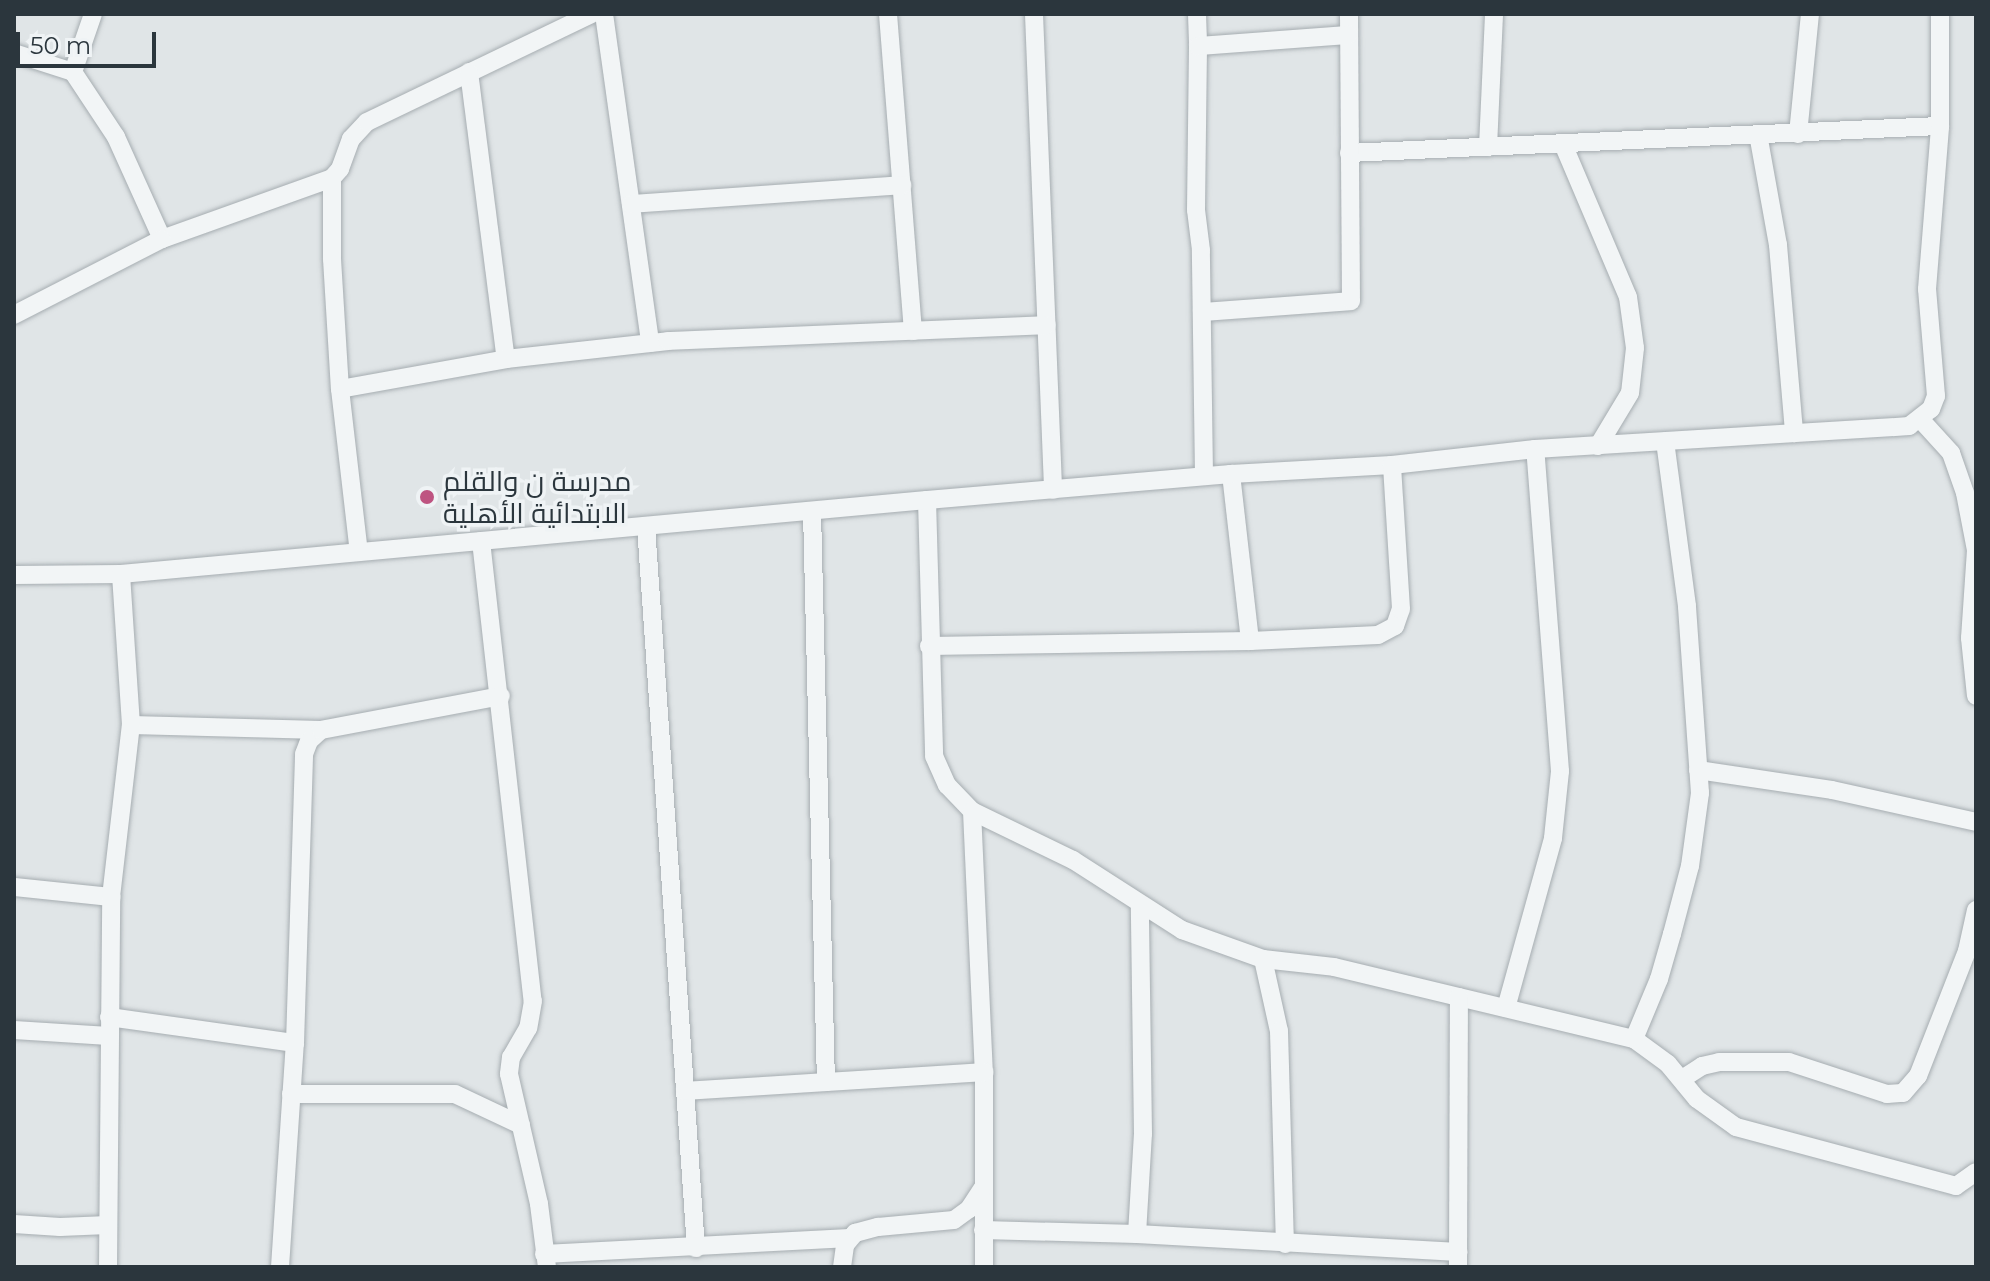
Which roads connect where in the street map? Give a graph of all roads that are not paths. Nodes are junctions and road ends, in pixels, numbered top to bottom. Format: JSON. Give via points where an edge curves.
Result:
{"nodes":[{"id":1,"x":93,"y":14,"type":"edge"},
{"id":2,"x":591,"y":14,"type":"edge"},
{"id":3,"x":604,"y":14,"type":"edge"},
{"id":4,"x":888,"y":14,"type":"edge"},
{"id":5,"x":1034,"y":14,"type":"edge"},
{"id":6,"x":1197,"y":14,"type":"edge"},
{"id":7,"x":1349,"y":14,"type":"edge"},
{"id":8,"x":1494,"y":14,"type":"edge"},
{"id":9,"x":1810,"y":14,"type":"edge"},
{"id":10,"x":1940,"y":14,"type":"edge"},
{"id":11,"x":1349,"y":35,"type":"junction"},
{"id":12,"x":1198,"y":46,"type":"junction"},
{"id":13,"x":14,"y":53,"type":"edge"},
{"id":14,"x":73,"y":72,"type":"junction"},
{"id":15,"x":469,"y":72,"type":"junction"},
{"id":16,"x":1940,"y":126,"type":"junction"},
{"id":17,"x":1758,"y":134,"type":"junction"},
{"id":18,"x":1798,"y":134,"type":"junction"},
{"id":19,"x":1563,"y":144,"type":"junction"},
{"id":20,"x":1488,"y":147,"type":"junction"},
{"id":21,"x":1349,"y":153,"type":"junction"},
{"id":22,"x":332,"y":178,"type":"junction"},
{"id":23,"x":902,"y":185,"type":"junction"},
{"id":24,"x":631,"y":204,"type":"junction"},
{"id":25,"x":162,"y":239,"type":"junction"},
{"id":26,"x":1202,"y":312,"type":"junction"},
{"id":27,"x":14,"y":315,"type":"edge"},
{"id":28,"x":1047,"y":325,"type":"junction"},
{"id":29,"x":913,"y":331,"type":"junction"},
{"id":30,"x":650,"y":343,"type":"junction"},
{"id":31,"x":506,"y":359,"type":"junction"},
{"id":32,"x":340,"y":389,"type":"junction"},
{"id":33,"x":1921,"y":420,"type":"junction"},
{"id":34,"x":1794,"y":433,"type":"junction"},
{"id":35,"x":1665,"y":441,"type":"junction"},
{"id":36,"x":1598,"y":446,"type":"junction"},
{"id":37,"x":1535,"y":449,"type":"junction"},
{"id":38,"x":1392,"y":465,"type":"junction"},
{"id":39,"x":1231,"y":474,"type":"junction"},
{"id":40,"x":1204,"y":476,"type":"junction"},
{"id":41,"x":1053,"y":490,"type":"junction"},
{"id":42,"x":927,"y":500,"type":"junction"},
{"id":43,"x":812,"y":511,"type":"junction"},
{"id":44,"x":646,"y":526,"type":"junction"},
{"id":45,"x":481,"y":541,"type":"junction"},
{"id":46,"x":359,"y":552,"type":"junction"},
{"id":47,"x":121,"y":574,"type":"junction"},
{"id":48,"x":14,"y":575,"type":"edge"},
{"id":49,"x":1250,"y":641,"type":"junction"},
{"id":50,"x":929,"y":646,"type":"junction"},
{"id":51,"x":501,"y":696,"type":"junction"},
{"id":52,"x":1976,"y":696,"type":"edge"},
{"id":53,"x":131,"y":725,"type":"junction"},
{"id":54,"x":321,"y":730,"type":"junction"},
{"id":55,"x":1698,"y":770,"type":"junction"},
{"id":56,"x":972,"y":811,"type":"junction"},
{"id":57,"x":1976,"y":822,"type":"edge"},
{"id":58,"x":14,"y":887,"type":"edge"},
{"id":59,"x":111,"y":897,"type":"junction"},
{"id":60,"x":1140,"y":905,"type":"junction"},
{"id":61,"x":1976,"y":910,"type":"edge"},
{"id":62,"x":1263,"y":959,"type":"junction"},
{"id":63,"x":1459,"y":997,"type":"junction"},
{"id":64,"x":1506,"y":1008,"type":"junction"},
{"id":65,"x":109,"y":1027,"type":"junction"},
{"id":66,"x":14,"y":1030,"type":"edge"},
{"id":67,"x":1634,"y":1039,"type":"junction"},
{"id":68,"x":295,"y":1043,"type":"junction"},
{"id":69,"x":984,"y":1072,"type":"junction"},
{"id":70,"x":1682,"y":1079,"type":"junction"},
{"id":71,"x":826,"y":1082,"type":"junction"},
{"id":72,"x":685,"y":1091,"type":"junction"},
{"id":73,"x":291,"y":1094,"type":"junction"},
{"id":74,"x":521,"y":1125,"type":"junction"},
{"id":75,"x":1976,"y":1172,"type":"edge"},
{"id":76,"x":983,"y":1186,"type":"junction"},
{"id":77,"x":14,"y":1224,"type":"edge"},
{"id":78,"x":108,"y":1225,"type":"junction"},
{"id":79,"x":983,"y":1230,"type":"junction"},
{"id":80,"x":1137,"y":1234,"type":"junction"},
{"id":81,"x":850,"y":1238,"type":"junction"},
{"id":82,"x":1285,"y":1244,"type":"junction"},
{"id":83,"x":696,"y":1248,"type":"junction"},
{"id":84,"x":546,"y":1260,"type":"edge"},
{"id":85,"x":1458,"y":1260,"type":"edge"},
{"id":86,"x":108,"y":1267,"type":"edge"},
{"id":87,"x":280,"y":1267,"type":"edge"},
{"id":88,"x":842,"y":1267,"type":"edge"},
{"id":89,"x":984,"y":1267,"type":"edge"}],
"edges":[{"from":1,"to":14,"type":"street"},
{"from":2,"to":15,"type":"street"},
{"from":3,"to":24,"type":"street"},
{"from":4,"to":23,"type":"street"},
{"from":5,"to":28,"type":"street"},
{"from":6,"to":12,"type":"street"},
{"from":7,"to":11,"type":"street"},
{"from":8,"to":20,"type":"street"},
{"from":9,"to":18,"type":"street"},
{"from":10,"to":16,"type":"street"},
{"from":11,"to":12,"type":"street"},
{"from":11,"to":21,"type":"street"},
{"from":12,"to":26,"type":"street","via":[[1196,210]]},
{"from":13,"to":14,"type":"street"},
{"from":14,"to":25,"type":"street","via":[[116,137]]},
{"from":15,"to":22,"type":"street","via":[[361,127]]},
{"from":15,"to":31,"type":"street"},
{"from":16,"to":18,"type":"street"},
{"from":16,"to":33,"type":"street","via":[[1927,289],[1936,396]]},
{"from":17,"to":18,"type":"street"},
{"from":17,"to":19,"type":"street"},
{"from":17,"to":34,"type":"street","via":[[1778,245]]},
{"from":19,"to":20,"type":"street"},
{"from":19,"to":36,"type":"street","via":[[1628,297],[1635,348],[1630,393]]},
{"from":20,"to":21,"type":"street"},
{"from":21,"to":26,"type":"street","via":[[1351,301]]},
{"from":22,"to":25,"type":"street"},
{"from":22,"to":32,"type":"street"},
{"from":23,"to":24,"type":"street"},
{"from":23,"to":29,"type":"street"},
{"from":24,"to":30,"type":"street"},
{"from":25,"to":27,"type":"street"},
{"from":26,"to":40,"type":"street"},
{"from":28,"to":29,"type":"street"},
{"from":28,"to":41,"type":"street"},
{"from":29,"to":30,"type":"street"},
{"from":30,"to":31,"type":"street"},
{"from":31,"to":32,"type":"street"},
{"from":32,"to":46,"type":"street"},
{"from":33,"to":34,"type":"street","via":[[1909,426]]},
{"from":33,"to":52,"type":"street","via":[[1951,453],[1965,493],[1976,550],[1970,638]]},
{"from":34,"to":35,"type":"street"},
{"from":35,"to":36,"type":"street"},
{"from":35,"to":55,"type":"street","via":[[1687,606]]},
{"from":36,"to":37,"type":"street"},
{"from":37,"to":38,"type":"street"},
{"from":37,"to":64,"type":"street","via":[[1560,771],[1553,838]]},
{"from":38,"to":39,"type":"street"},
{"from":38,"to":49,"type":"street","via":[[1402,588],[1395,626],[1378,635]]},
{"from":39,"to":40,"type":"street"},
{"from":39,"to":49,"type":"street"},
{"from":40,"to":41,"type":"street"},
{"from":41,"to":42,"type":"street"},
{"from":42,"to":43,"type":"street"},
{"from":42,"to":50,"type":"street"},
{"from":43,"to":44,"type":"street"},
{"from":43,"to":71,"type":"street"},
{"from":44,"to":45,"type":"street"},
{"from":44,"to":72,"type":"street"},
{"from":45,"to":46,"type":"street"},
{"from":45,"to":51,"type":"street"},
{"from":46,"to":47,"type":"street"},
{"from":47,"to":48,"type":"street"},
{"from":47,"to":53,"type":"street"},
{"from":49,"to":50,"type":"street"},
{"from":50,"to":56,"type":"street","via":[[934,756],[947,785]]},
{"from":51,"to":54,"type":"street"},
{"from":51,"to":74,"type":"street","via":[[533,1001],[528,1028],[509,1065]]},
{"from":53,"to":54,"type":"street"},
{"from":53,"to":59,"type":"street"},
{"from":54,"to":68,"type":"street","via":[[304,754]]},
{"from":55,"to":57,"type":"street","via":[[1846,792]]},
{"from":55,"to":67,"type":"street","via":[[1698,823],[1690,866],[1659,979]]},
{"from":56,"to":60,"type":"street","via":[[1073,860]]},
{"from":56,"to":69,"type":"street"},
{"from":58,"to":59,"type":"street"},
{"from":59,"to":65,"type":"street"},
{"from":60,"to":62,"type":"street","via":[[1182,930]]},
{"from":60,"to":80,"type":"street","via":[[1143,1134]]},
{"from":61,"to":70,"type":"street","via":[[1959,972],[1910,1089],[1887,1094],[1776,1061],[1719,1062]]},
{"from":62,"to":63,"type":"street","via":[[1334,967]]},
{"from":62,"to":82,"type":"street","via":[[1279,1031]]},
{"from":63,"to":64,"type":"street"},
{"from":63,"to":85,"type":"street"},
{"from":64,"to":67,"type":"street"},
{"from":65,"to":66,"type":"street"},
{"from":65,"to":68,"type":"street"},
{"from":65,"to":78,"type":"street"},
{"from":67,"to":70,"type":"street"},
{"from":68,"to":73,"type":"street"},
{"from":69,"to":71,"type":"street"},
{"from":69,"to":76,"type":"street"},
{"from":70,"to":75,"type":"street","via":[[1697,1099],[1736,1127],[1956,1186]]},
{"from":71,"to":72,"type":"street"},
{"from":72,"to":83,"type":"street"},
{"from":73,"to":74,"type":"street","via":[[455,1094]]},
{"from":73,"to":87,"type":"street"},
{"from":74,"to":84,"type":"street"},
{"from":76,"to":79,"type":"street"},
{"from":76,"to":81,"type":"street","via":[[969,1209],[954,1220],[866,1229]]},
{"from":77,"to":78,"type":"street"},
{"from":78,"to":86,"type":"street"},
{"from":79,"to":80,"type":"street"},
{"from":79,"to":89,"type":"street"},
{"from":80,"to":82,"type":"street"},
{"from":81,"to":83,"type":"street"},
{"from":81,"to":88,"type":"street"},
{"from":82,"to":85,"type":"street"},
{"from":83,"to":84,"type":"street"}]}
